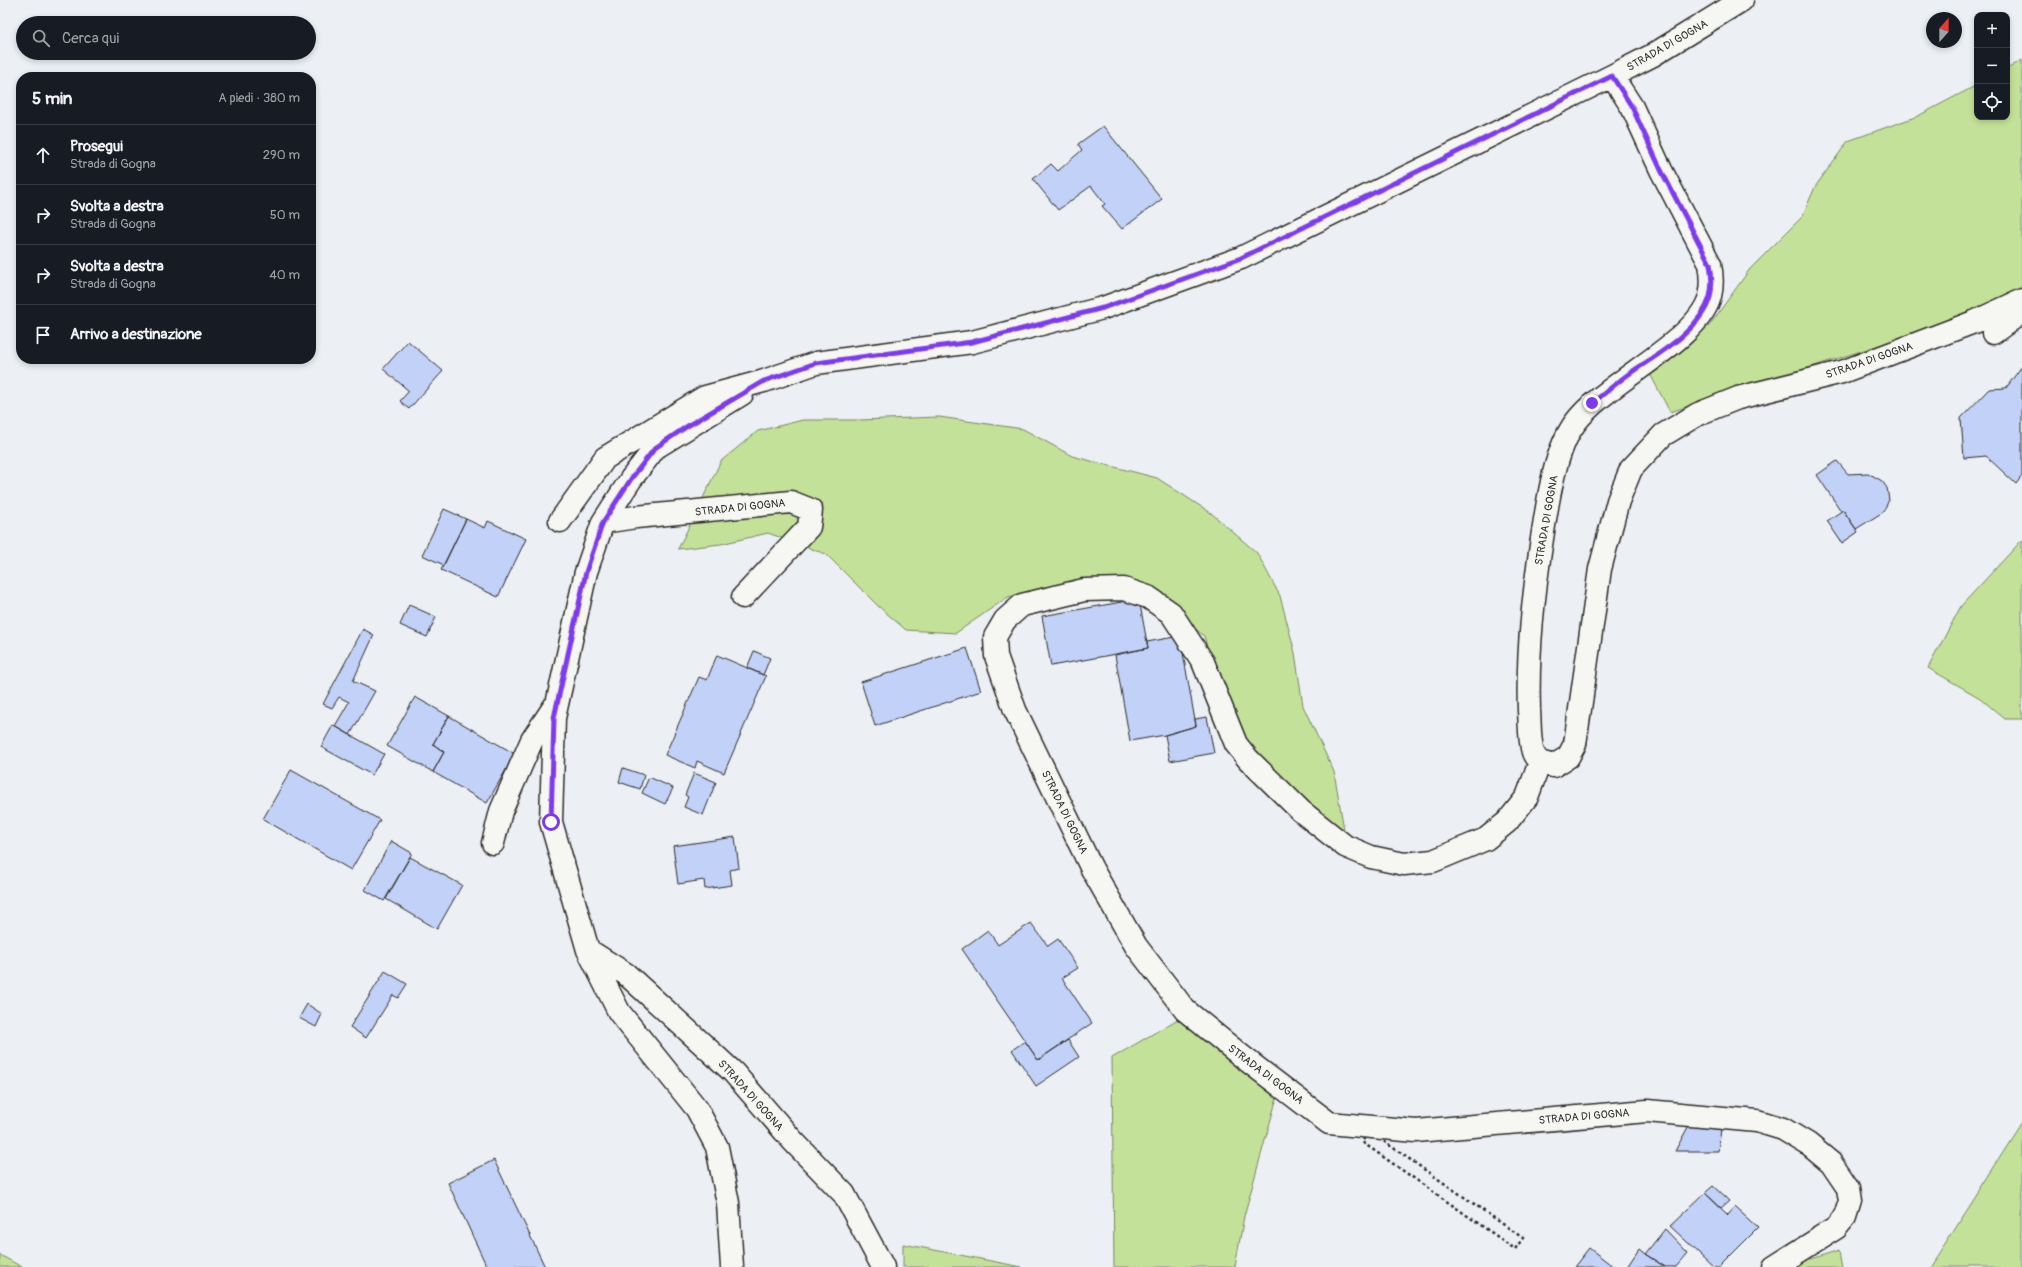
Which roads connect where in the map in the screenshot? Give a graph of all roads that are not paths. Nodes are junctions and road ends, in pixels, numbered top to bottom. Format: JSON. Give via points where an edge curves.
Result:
{"nodes":[{"id":1,"x":1742,"y":0,"type":"edge"},
{"id":2,"x":1612,"y":76,"type":"junction"},
{"id":3,"x":2021,"y":300,"type":"edge"},
{"id":4,"x":1993,"y":333,"type":"dead end"},
{"id":5,"x":764,"y":381,"type":"junction"},
{"id":6,"x":560,"y":521,"type":"dead end"},
{"id":7,"x":603,"y":522,"type":"junction"},
{"id":8,"x":743,"y":597,"type":"dead end"},
{"id":9,"x":556,"y":705,"type":"junction"},
{"id":10,"x":1540,"y":762,"type":"junction"},
{"id":11,"x":493,"y":843,"type":"dead end"},
{"id":12,"x":588,"y":950,"type":"junction"},
{"id":13,"x":732,"y":1267,"type":"edge"},
{"id":14,"x":882,"y":1267,"type":"edge"},
{"id":15,"x":1774,"y":1267,"type":"edge"}],
"edges":[{"from":1,"to":2,"type":"street","name":"STRADA DI GOGNA","via":[[1654,55]]},
{"from":2,"to":5,"type":"street","name":"STRADA DI GOGNA","via":[[1241,258],[1103,308],[972,342],[816,363]]},
{"from":2,"to":10,"type":"street","name":"STRADA DI GOGNA","via":[[1632,107],[1661,170],[1710,264],[1713,280],[1710,298],[1701,315],[1680,338],[1592,403],[1574,424],[1559,455],[1548,497],[1531,630],[1528,685],[1530,728],[1533,753]]},
{"from":3,"to":4,"type":"street","name":"STRADA DI GOGNA","via":[[2022,312]]},
{"from":3,"to":10,"type":"street","name":"STRADA DI GOGNA","via":[[1974,322],[1842,372],[1738,398],[1698,414],[1663,435],[1631,469],[1618,501],[1600,568],[1574,744],[1568,757],[1553,766]]},
{"from":5,"to":6,"type":"street","name":"STRADA DI GOGNA","via":[[705,397],[605,458]]},
{"from":5,"to":7,"type":"street","name":"STRADA DI GOGNA","via":[[655,448]]},
{"from":7,"to":8,"type":"street","name":"STRADA DI GOGNA","via":[[791,502],[811,510],[809,527]]},
{"from":7,"to":9,"type":"street","name":"STRADA DI GOGNA","via":[[586,572]]},
{"from":9,"to":11,"type":"street","name":"STRADA DI GOGNA","via":[[532,740],[501,811]]},
{"from":9,"to":12,"type":"street","name":"STRADA DI GOGNA","via":[[551,822]]},
{"from":10,"to":15,"type":"street","name":"STRADA DI GOGNA","via":[[1527,797],[1514,816],[1486,839],[1433,862],[1404,864],[1371,857],[1345,846],[1301,811],[1248,759],[1236,744],[1203,662],[1171,613],[1148,598],[1124,589],[1104,589],[1084,590],[1045,599],[1022,605],[1005,620],[994,636],[996,656],[1015,710],[1092,869],[1136,946],[1185,1010],[1244,1058],[1329,1123],[1416,1131],[1647,1111],[1757,1121],[1783,1129],[1808,1144],[1831,1163],[1848,1188],[1850,1201],[1845,1217],[1836,1228]]},
{"from":12,"to":13,"type":"street","name":"STRADA DI GOGNA","via":[[619,1012],[697,1109],[717,1147],[728,1203]]},
{"from":12,"to":14,"type":"street","name":"STRADA DI GOGNA","via":[[626,974],[733,1072],[793,1141],[844,1194]]}]}
